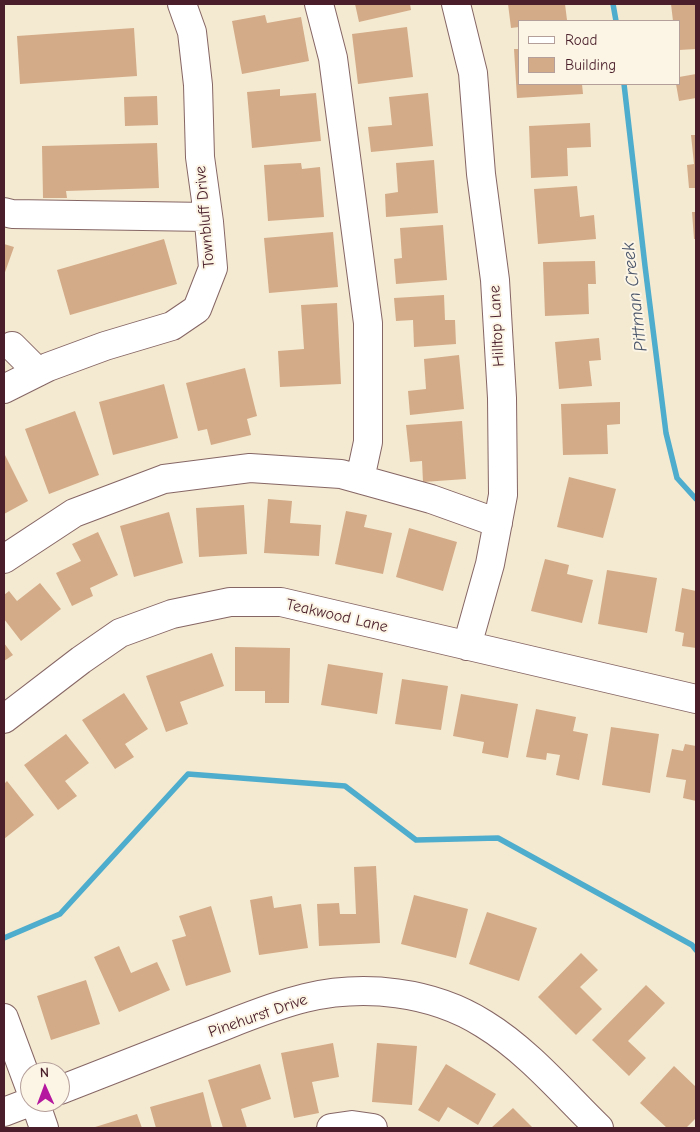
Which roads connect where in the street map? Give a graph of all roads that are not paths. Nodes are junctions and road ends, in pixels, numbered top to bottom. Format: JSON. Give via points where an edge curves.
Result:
{"nodes":[{"id":1,"x":182,"y":4,"type":"edge"},
{"id":2,"x":319,"y":4,"type":"edge"},
{"id":3,"x":456,"y":4,"type":"edge"},
{"id":4,"x":4,"y":212,"type":"edge"},
{"id":5,"x":208,"y":217,"type":"junction"},
{"id":6,"x":12,"y":346,"type":"dead end"},
{"id":7,"x":38,"y":372,"type":"junction"},
{"id":8,"x":4,"y":389,"type":"edge"},
{"id":9,"x":360,"y":479,"type":"junction"},
{"id":10,"x":498,"y":522,"type":"junction"},
{"id":11,"x":4,"y":559,"type":"edge"},
{"id":12,"x":467,"y":646,"type":"junction"},
{"id":13,"x":696,"y":698,"type":"edge"},
{"id":14,"x":4,"y":719,"type":"edge"},
{"id":15,"x":4,"y":1018,"type":"edge"},
{"id":16,"x":20,"y":1062,"type":"edge"},
{"id":17,"x":70,"y":1086,"type":"edge"},
{"id":18,"x":20,"y":1106,"type":"edge"},
{"id":19,"x":4,"y":1112,"type":"edge"},
{"id":20,"x":38,"y":1112,"type":"edge"},
{"id":21,"x":44,"y":1128,"type":"edge"},
{"id":22,"x":331,"y":1128,"type":"edge"},
{"id":23,"x":373,"y":1128,"type":"edge"},
{"id":24,"x":599,"y":1128,"type":"edge"}],
"edges":[{"from":1,"to":5,"type":"street","name":"Townbluff Drive","via":[[192,32],[198,85],[200,157]]},
{"from":2,"to":9,"type":"street","via":[[333,58],[368,323],[368,442]]},
{"from":3,"to":10,"type":"street","name":"Hilltop Lane","via":[[473,73],[481,174],[495,280],[503,495]]},
{"from":4,"to":5,"type":"street"},
{"from":5,"to":7,"type":"street","name":"Townbluff Drive","via":[[213,268],[197,310],[172,326],[105,346]]},
{"from":6,"to":7,"type":"street"},
{"from":7,"to":8,"type":"street","name":"Townbluff Drive"},
{"from":9,"to":10,"type":"street"},
{"from":9,"to":11,"type":"street","via":[[341,474],[250,468],[164,479],[74,513]]},
{"from":10,"to":12,"type":"street","name":"Hilltop Lane"},
{"from":12,"to":13,"type":"street","name":"Teakwood Lane"},
{"from":12,"to":14,"type":"street","name":"Teakwood Lane","via":[[281,602],[230,602],[172,614],[120,633]]},
{"from":15,"to":16,"type":"street"},
{"from":17,"to":24,"type":"street","name":"Pinehurst Drive","via":[[268,1009],[305,998],[335,993],[400,993],[460,1010],[484,1024],[523,1054]]},
{"from":18,"to":19,"type":"street"},
{"from":20,"to":21,"type":"street"},
{"from":22,"to":23,"type":"street","via":[[352,1125]]}]}
